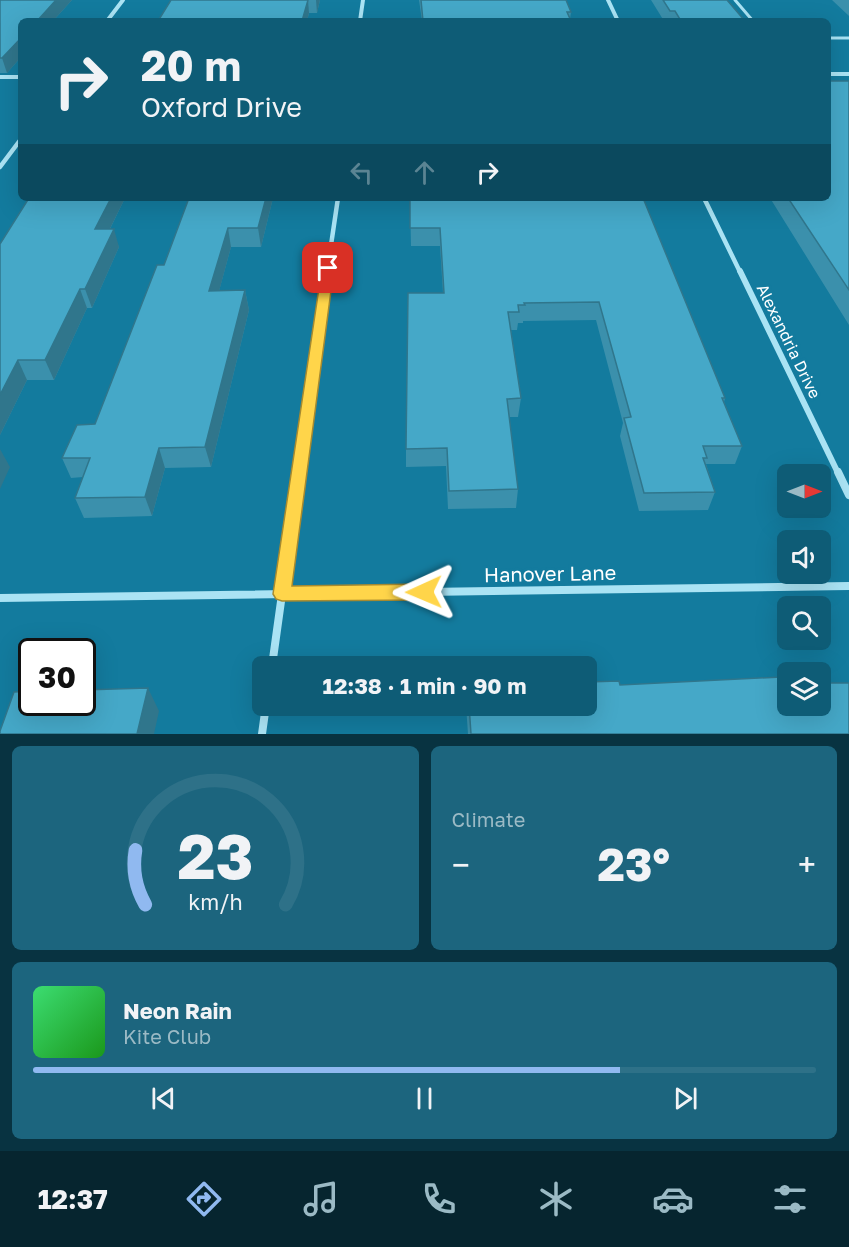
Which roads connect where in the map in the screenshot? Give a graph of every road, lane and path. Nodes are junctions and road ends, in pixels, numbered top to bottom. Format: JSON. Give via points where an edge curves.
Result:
{"nodes":[{"id":1,"x":123,"y":0,"type":"edge"},
{"id":2,"x":363,"y":0,"type":"edge"},
{"id":3,"x":608,"y":0,"type":"edge"},
{"id":4,"x":735,"y":0,"type":"edge"},
{"id":5,"x":108,"y":18,"type":"edge"},
{"id":6,"x":360,"y":18,"type":"edge"},
{"id":7,"x":617,"y":18,"type":"edge"},
{"id":8,"x":750,"y":18,"type":"edge"},
{"id":9,"x":831,"y":38,"type":"edge"},
{"id":10,"x":849,"y":38,"type":"edge"},
{"id":11,"x":831,"y":74,"type":"edge"},
{"id":12,"x":849,"y":74,"type":"edge"},
{"id":13,"x":0,"y":77,"type":"edge"},
{"id":14,"x":18,"y":77,"type":"edge"},
{"id":15,"x":18,"y":143,"type":"edge"},
{"id":16,"x":0,"y":167,"type":"edge"},
{"id":17,"x":338,"y":201,"type":"edge"},
{"id":18,"x":705,"y":201,"type":"edge"},
{"id":19,"x":849,"y":495,"type":"edge"},
{"id":20,"x":849,"y":586,"type":"edge"},
{"id":21,"x":282,"y":594,"type":"junction"},
{"id":22,"x":0,"y":598,"type":"edge"},
{"id":23,"x":273,"y":656,"type":"edge"},
{"id":24,"x":264,"y":716,"type":"edge"},
{"id":25,"x":262,"y":734,"type":"edge"}],
"edges":[{"from":1,"to":5,"type":"street"},
{"from":2,"to":6,"type":"street"},
{"from":3,"to":7,"type":"street"},
{"from":4,"to":8,"type":"lane"},
{"from":9,"to":10,"type":"lane"},
{"from":11,"to":12,"type":"street"},
{"from":13,"to":14,"type":"street"},
{"from":15,"to":16,"type":"street"},
{"from":17,"to":21,"type":"street"},
{"from":18,"to":19,"type":"street","name":"Alexandria Drive"},
{"from":20,"to":21,"type":"street","name":"Hanover Lane"},
{"from":21,"to":22,"type":"street","name":"Hanover Lane"},
{"from":21,"to":23,"type":"street"},
{"from":24,"to":25,"type":"street"}]}
